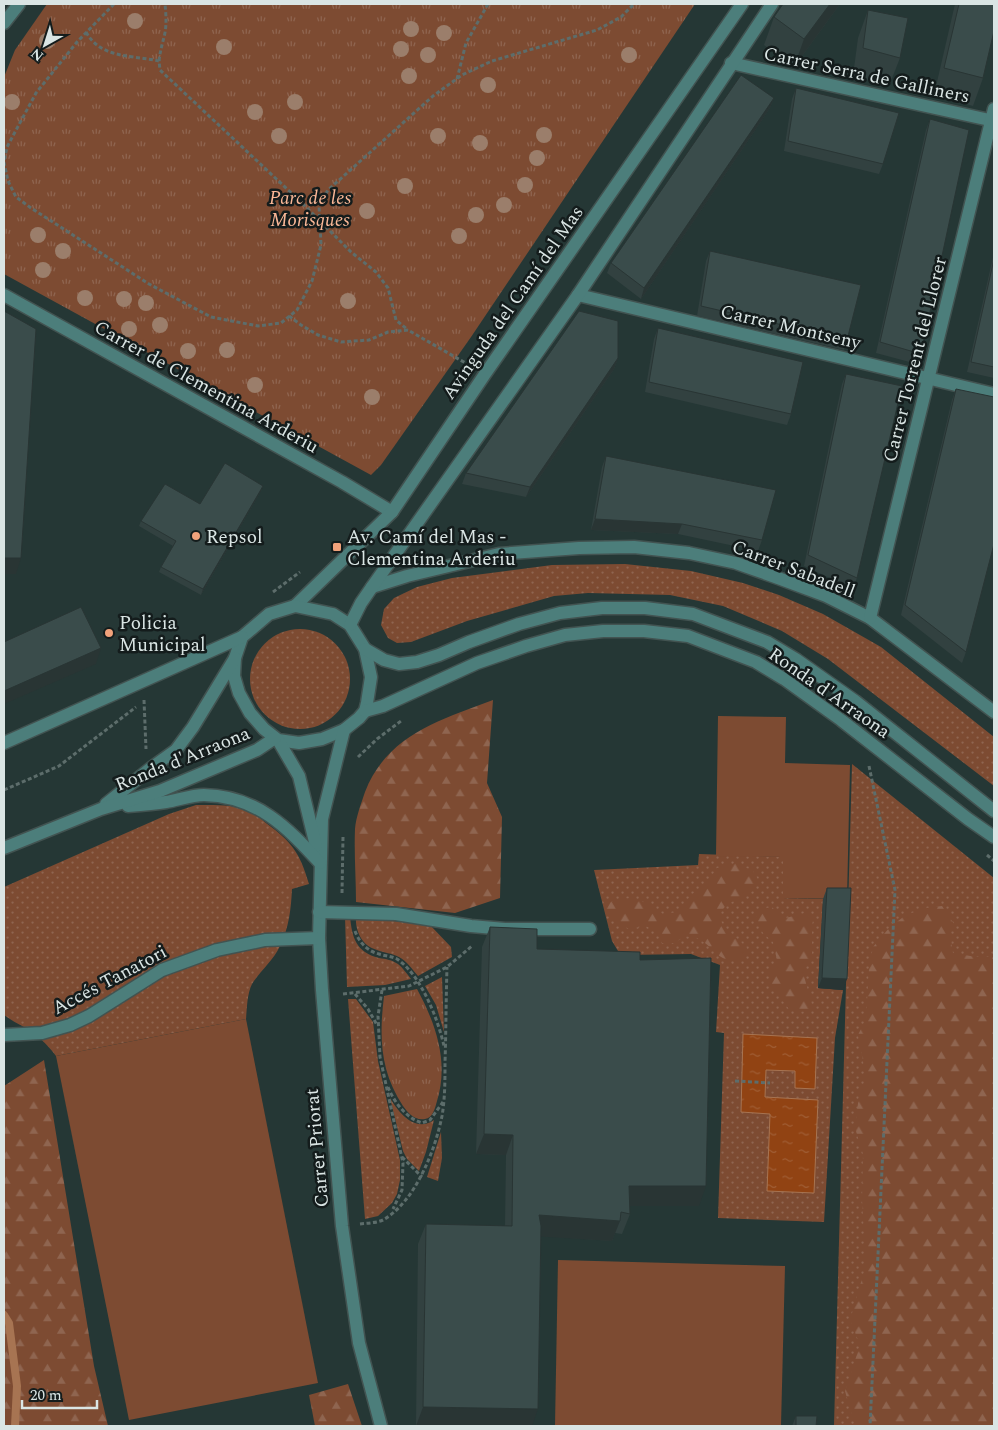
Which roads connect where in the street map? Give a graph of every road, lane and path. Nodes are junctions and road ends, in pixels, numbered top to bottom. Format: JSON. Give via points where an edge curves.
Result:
{"nodes":[{"id":1,"x":19,"y":4,"type":"edge"},
{"id":2,"x":114,"y":4,"type":"edge"},
{"id":3,"x":165,"y":4,"type":"edge"},
{"id":4,"x":488,"y":4,"type":"edge"},
{"id":5,"x":634,"y":4,"type":"edge"},
{"id":6,"x":742,"y":4,"type":"edge"},
{"id":7,"x":772,"y":4,"type":"edge"},
{"id":8,"x":4,"y":23,"type":"edge"},
{"id":9,"x":86,"y":32,"type":"junction"},
{"id":10,"x":159,"y":61,"type":"junction"},
{"id":11,"x":731,"y":63,"type":"junction"},
{"id":12,"x":456,"y":79,"type":"junction"},
{"id":13,"x":993,"y":117,"type":"edge"},
{"id":14,"x":320,"y":221,"type":"junction"},
{"id":15,"x":4,"y":295,"type":"edge"},
{"id":16,"x":578,"y":295,"type":"junction"},
{"id":17,"x":290,"y":316,"type":"junction"},
{"id":18,"x":408,"y":330,"type":"junction"},
{"id":19,"x":485,"y":374,"type":"junction"},
{"id":20,"x":929,"y":378,"type":"junction"},
{"id":21,"x":994,"y":394,"type":"edge"},
{"id":22,"x":392,"y":512,"type":"junction"},
{"id":23,"x":372,"y":587,"type":"junction"},
{"id":24,"x":296,"y":606,"type":"junction"},
{"id":25,"x":870,"y":618,"type":"junction"},
{"id":26,"x":350,"y":625,"type":"junction"},
{"id":27,"x":242,"y":637,"type":"junction"},
{"id":28,"x":365,"y":649,"type":"junction"},
{"id":29,"x":235,"y":658,"type":"junction"},
{"id":30,"x":365,"y":711,"type":"junction"},
{"id":31,"x":994,"y":712,"type":"edge"},
{"id":32,"x":404,"y":718,"type":"dead end"},
{"id":33,"x":344,"y":730,"type":"junction"},
{"id":34,"x":277,"y":739,"type":"junction"},
{"id":35,"x":4,"y":744,"type":"edge"},
{"id":36,"x":146,"y":755,"type":"dead end"},
{"id":37,"x":355,"y":761,"type":"dead end"},
{"id":38,"x":875,"y":767,"type":"dead end"},
{"id":39,"x":4,"y":790,"type":"edge"},
{"id":40,"x":100,"y":809,"type":"junction"},
{"id":41,"x":994,"y":811,"type":"edge"},
{"id":42,"x":343,"y":836,"type":"dead end"},
{"id":43,"x":994,"y":837,"type":"edge"},
{"id":44,"x":4,"y":848,"type":"edge"},
{"id":45,"x":984,"y":852,"type":"dead end"},
{"id":46,"x":994,"y":861,"type":"edge"},
{"id":47,"x":320,"y":863,"type":"junction"},
{"id":48,"x":320,"y":894,"type":"junction"},
{"id":49,"x":319,"y":912,"type":"junction"},
{"id":50,"x":352,"y":912,"type":"junction"},
{"id":51,"x":494,"y":928,"type":"junction"},
{"id":52,"x":590,"y":929,"type":"dead end"},
{"id":53,"x":319,"y":938,"type":"junction"},
{"id":54,"x":447,"y":967,"type":"junction"},
{"id":55,"x":417,"y":983,"type":"junction"},
{"id":56,"x":382,"y":990,"type":"junction"},
{"id":57,"x":354,"y":993,"type":"junction"},
{"id":58,"x":343,"y":994,"type":"dead end"},
{"id":59,"x":378,"y":1025,"type":"junction"},
{"id":60,"x":4,"y":1035,"type":"edge"},
{"id":61,"x":445,"y":1051,"type":"junction"},
{"id":62,"x":384,"y":1078,"type":"junction"},
{"id":63,"x":735,"y":1081,"type":"dead end"},
{"id":64,"x":770,"y":1083,"type":"dead end"},
{"id":65,"x":443,"y":1102,"type":"junction"},
{"id":66,"x":402,"y":1157,"type":"junction"},
{"id":67,"x":422,"y":1177,"type":"junction"},
{"id":68,"x":390,"y":1214,"type":"junction"},
{"id":69,"x":360,"y":1224,"type":"dead end"},
{"id":70,"x":381,"y":1426,"type":"edge"},
{"id":71,"x":870,"y":1426,"type":"edge"}],
"edges":[{"from":1,"to":8,"type":"street"},
{"from":2,"to":9,"type":"path"},
{"from":3,"to":10,"type":"path","via":[[165,36]]},
{"from":4,"to":12,"type":"path","via":[[466,43]]},
{"from":5,"to":12,"type":"path","via":[[620,17],[597,30],[492,61]]},
{"from":6,"to":19,"type":"street","name":"Avinguda del Camí del Mas"},
{"from":7,"to":11,"type":"street"},
{"from":9,"to":10,"type":"path","via":[[91,41],[105,51]]},
{"from":9,"to":17,"type":"path","via":[[36,93],[7,147],[4,162],[16,197],[149,284],[211,317],[258,326],[281,323]]},
{"from":10,"to":14,"type":"path","via":[[160,70]]},
{"from":11,"to":13,"type":"street","name":"Carrer Serra de Galliners"},
{"from":11,"to":16,"type":"street"},
{"from":12,"to":14,"type":"path","via":[[328,190],[319,205]]},
{"from":13,"to":20,"type":"street","name":"Carrer Torrent del Llorer"},
{"from":14,"to":17,"type":"path","via":[[321,245],[312,281],[297,310]]},
{"from":14,"to":18,"type":"path","via":[[376,272],[388,288],[396,320]]},
{"from":15,"to":22,"type":"street","name":"Carrer de Clementina Arderiu"},
{"from":16,"to":20,"type":"street","name":"Carrer Montseny"},
{"from":16,"to":23,"type":"street"},
{"from":17,"to":18,"type":"path","via":[[318,335],[341,342],[369,340],[388,332]]},
{"from":18,"to":19,"type":"path"},
{"from":19,"to":22,"type":"street","name":"Avinguda del Camí del Mas"},
{"from":20,"to":21,"type":"street","name":"Carrer Montseny"},
{"from":20,"to":25,"type":"street","name":"Carrer Torrent del Llorer"},
{"from":22,"to":24,"type":"street","name":"Avinguda del Camí del Mas"},
{"from":23,"to":25,"type":"street","name":"Carrer Sabadell","via":[[500,554],[634,548],[689,553],[736,564],[826,596]]},
{"from":23,"to":26,"type":"street"},
{"from":24,"to":26,"type":"street","via":[[333,614]]},
{"from":24,"to":27,"type":"street","via":[[269,614]]},
{"from":25,"to":31,"type":"street","name":"Carrer Sabadell"},
{"from":26,"to":28,"type":"street"},
{"from":27,"to":29,"type":"street"},
{"from":27,"to":35,"type":"street"},
{"from":28,"to":30,"type":"street","via":[[371,677]]},
{"from":28,"to":41,"type":"street","name":"Ronda d'Arraona","via":[[399,664],[416,662],[560,613],[602,608],[645,608],[693,614],[767,642],[797,660]]},
{"from":29,"to":34,"type":"street","via":[[234,676],[238,692],[250,713]]},
{"from":29,"to":40,"type":"street","name":"Ronda d'Arraona","via":[[176,750]]},
{"from":30,"to":33,"type":"street"},
{"from":30,"to":43,"type":"street","name":"Ronda d'Arraona","via":[[478,663],[565,636],[603,631],[688,636],[756,662],[784,679]]},
{"from":32,"to":37,"type":"path"},
{"from":33,"to":34,"type":"street","via":[[322,740],[299,743]]},
{"from":33,"to":47,"type":"street","name":"Carrer Priorat","via":[[322,819]]},
{"from":34,"to":40,"type":"street","name":"Ronda d'Arraona","via":[[160,791]]},
{"from":34,"to":47,"type":"street","name":"Carrer Priorat","via":[[299,776]]},
{"from":36,"to":39,"type":"path","via":[[144,701],[59,766]]},
{"from":38,"to":71,"type":"path","via":[[868,761],[895,890]]},
{"from":40,"to":44,"type":"street","name":"Ronda d'Arraona"},
{"from":40,"to":47,"type":"street","name":"Ronda d'Arraona","via":[[203,795],[240,800],[269,814],[294,834]]},
{"from":42,"to":48,"type":"path","via":[[342,894]]},
{"from":45,"to":46,"type":"path"},
{"from":47,"to":48,"type":"street","name":"Carrer Priorat"},
{"from":48,"to":49,"type":"street","name":"Carrer Priorat"},
{"from":49,"to":50,"type":"street"},
{"from":49,"to":53,"type":"street","name":"Carrer Priorat"},
{"from":50,"to":51,"type":"street","via":[[396,914]]},
{"from":50,"to":55,"type":"path","via":[[353,928],[361,943],[374,953],[396,959]]},
{"from":51,"to":52,"type":"street"},
{"from":51,"to":54,"type":"path"},
{"from":53,"to":60,"type":"street","name":"Accés Tanatori","via":[[265,940],[217,950],[162,970],[70,1025],[42,1033]]},
{"from":53,"to":70,"type":"street","name":"Carrer Priorat","via":[[342,1226],[359,1343]]},
{"from":54,"to":55,"type":"path"},
{"from":54,"to":61,"type":"path"},
{"from":55,"to":56,"type":"path"},
{"from":55,"to":61,"type":"path","via":[[435,1014]]},
{"from":56,"to":57,"type":"path"},
{"from":56,"to":59,"type":"path"},
{"from":57,"to":58,"type":"path"},
{"from":57,"to":59,"type":"path"},
{"from":59,"to":62,"type":"path"},
{"from":61,"to":65,"type":"path"},
{"from":62,"to":65,"type":"path","via":[[402,1109],[416,1121],[430,1120]]},
{"from":62,"to":66,"type":"path"},
{"from":63,"to":64,"type":"path"},
{"from":65,"to":67,"type":"path","via":[[435,1142]]},
{"from":66,"to":67,"type":"path"},
{"from":66,"to":68,"type":"path","via":[[402,1190]]},
{"from":67,"to":68,"type":"path"},
{"from":68,"to":69,"type":"path","via":[[382,1220]]}]}
